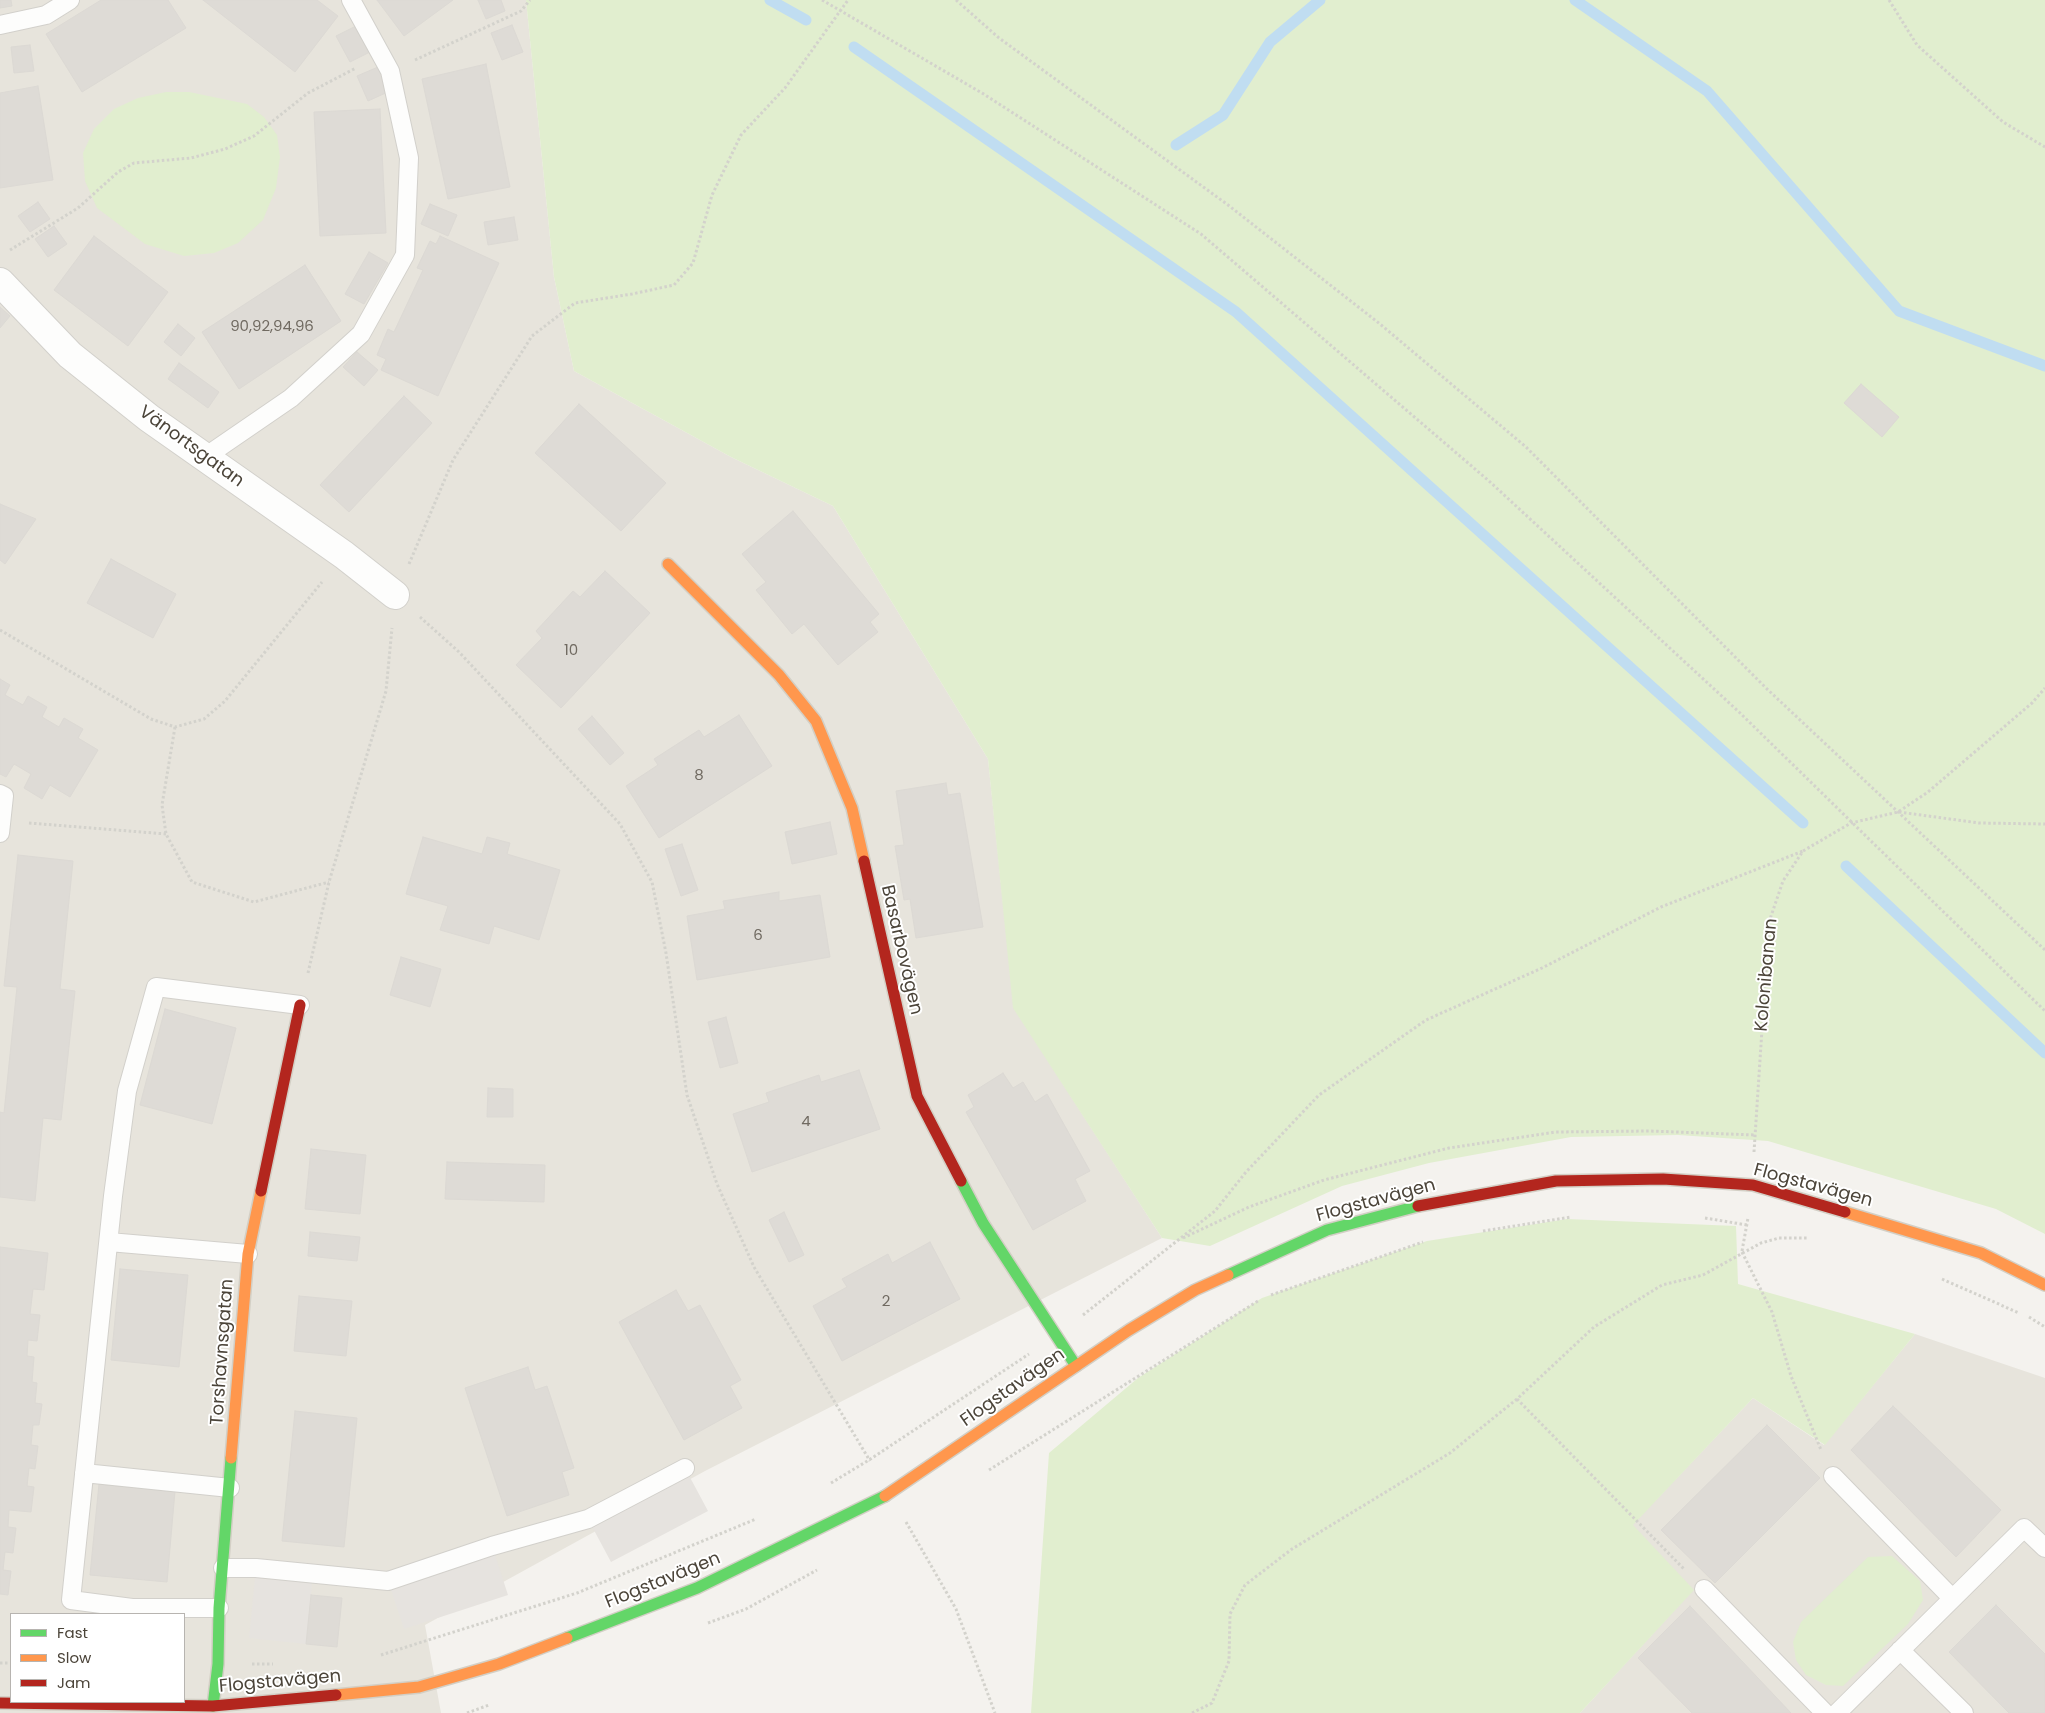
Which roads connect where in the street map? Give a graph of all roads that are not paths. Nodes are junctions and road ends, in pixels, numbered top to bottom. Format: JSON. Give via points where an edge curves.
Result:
{"nodes":[{"id":1,"x":70,"y":0,"type":"edge"},
{"id":2,"x":351,"y":0,"type":"edge"},
{"id":3,"x":0,"y":24,"type":"edge"},
{"id":4,"x":0,"y":282,"type":"edge"},
{"id":5,"x":205,"y":457,"type":"junction"},
{"id":6,"x":668,"y":564,"type":"dead end"},
{"id":7,"x":395,"y":595,"type":"road end"},
{"id":8,"x":0,"y":794,"type":"edge"},
{"id":9,"x":1,"y":827,"type":"edge"},
{"id":10,"x":300,"y":1005,"type":"joint"},
{"id":11,"x":108,"y":1242,"type":"junction"},
{"id":12,"x":248,"y":1254,"type":"junction"},
{"id":13,"x":2045,"y":1286,"type":"edge"},
{"id":14,"x":1076,"y":1366,"type":"junction"},
{"id":15,"x":685,"y":1468,"type":"dead end"},
{"id":16,"x":84,"y":1473,"type":"junction"},
{"id":17,"x":1832,"y":1476,"type":"road end"},
{"id":18,"x":230,"y":1488,"type":"junction"},
{"id":19,"x":2045,"y":1548,"type":"edge"},
{"id":20,"x":222,"y":1568,"type":"junction"},
{"id":21,"x":1704,"y":1589,"type":"road end"},
{"id":22,"x":1952,"y":1598,"type":"junction"},
{"id":23,"x":219,"y":1608,"type":"junction"},
{"id":24,"x":1900,"y":1650,"type":"junction"},
{"id":25,"x":0,"y":1703,"type":"edge"},
{"id":26,"x":213,"y":1706,"type":"junction"},
{"id":27,"x":1825,"y":1713,"type":"edge"},
{"id":28,"x":1837,"y":1713,"type":"edge"},
{"id":29,"x":1964,"y":1713,"type":"edge"}],
"edges":[{"from":1,"to":3,"type":"lane","via":[[46,15]]},
{"from":2,"to":5,"type":"lane","via":[[390,71],[409,158],[405,254],[361,334],[291,398]]},
{"from":4,"to":5,"type":"street","name":"Vänortsgatan","via":[[70,355],[149,418]]},
{"from":5,"to":7,"type":"street","name":"Vänortsgatan","via":[[344,554]]},
{"from":6,"to":14,"type":"street","name":"Basarbovägen","via":[[779,675],[816,721],[852,808],[917,1096],[983,1223]]},
{"from":8,"to":9,"type":"lane","via":[[4,796]]},
{"from":10,"to":11,"type":"lane","via":[[156,987],[127,1091]]},
{"from":10,"to":12,"type":"street","name":"Torshavnsgatan"},
{"from":11,"to":12,"type":"lane"},
{"from":11,"to":16,"type":"lane"},
{"from":12,"to":18,"type":"street","name":"Torshavnsgatan"},
{"from":13,"to":14,"type":"street","name":"Flogstavägen","via":[[1981,1253],[1752,1185],[1663,1179],[1556,1181],[1414,1207],[1336,1228],[1195,1290]]},
{"from":14,"to":26,"type":"street","name":"Flogstavägen","via":[[890,1494],[697,1588],[499,1664],[419,1687]]},
{"from":15,"to":20,"type":"lane","via":[[588,1519],[492,1546],[388,1581],[256,1568]]},
{"from":16,"to":18,"type":"lane"},
{"from":16,"to":23,"type":"lane","via":[[71,1600],[132,1608]]},
{"from":17,"to":22,"type":"lane"},
{"from":18,"to":20,"type":"street","name":"Torshavnsgatan"},
{"from":19,"to":22,"type":"lane","via":[[2024,1528]]},
{"from":20,"to":23,"type":"street","name":"Torshavnsgatan"},
{"from":21,"to":27,"type":"lane"},
{"from":22,"to":24,"type":"lane"},
{"from":23,"to":26,"type":"street","name":"Torshavnsgatan"},
{"from":24,"to":28,"type":"lane"},
{"from":24,"to":29,"type":"lane"},
{"from":25,"to":26,"type":"street","name":"Flogstavägen"}]}
